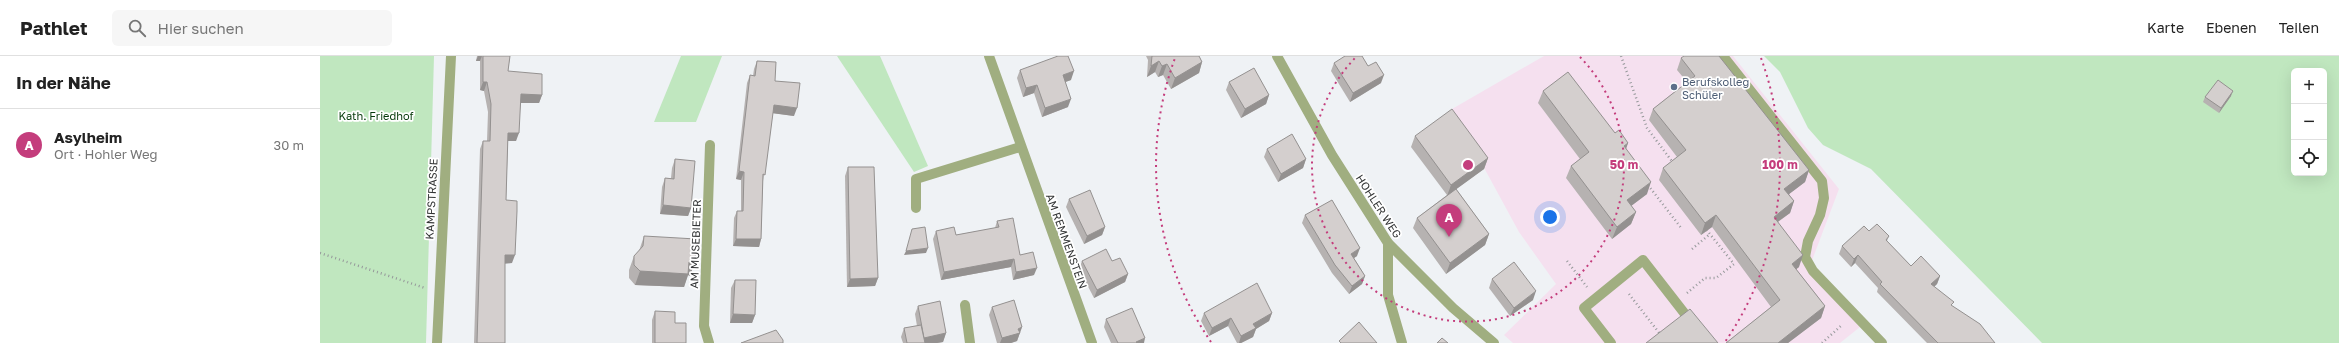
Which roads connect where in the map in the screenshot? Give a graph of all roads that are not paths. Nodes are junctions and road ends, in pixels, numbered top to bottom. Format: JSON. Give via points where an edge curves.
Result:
{"nodes":[{"id":1,"x":451,"y":56,"type":"edge"},
{"id":2,"x":989,"y":56,"type":"edge"},
{"id":3,"x":1277,"y":56,"type":"edge"},
{"id":4,"x":1723,"y":56,"type":"edge"},
{"id":5,"x":710,"y":146,"type":"dead end"},
{"id":6,"x":1020,"y":147,"type":"junction"},
{"id":7,"x":916,"y":208,"type":"dead end"},
{"id":8,"x":1388,"y":243,"type":"junction"},
{"id":9,"x":965,"y":305,"type":"dead end"},
{"id":10,"x":1685,"y":314,"type":"edge"},
{"id":11,"x":437,"y":343,"type":"edge"},
{"id":12,"x":709,"y":343,"type":"edge"},
{"id":13,"x":970,"y":343,"type":"edge"},
{"id":14,"x":1092,"y":343,"type":"edge"},
{"id":15,"x":1402,"y":343,"type":"edge"},
{"id":16,"x":1494,"y":343,"type":"edge"},
{"id":17,"x":1611,"y":343,"type":"edge"},
{"id":18,"x":1882,"y":343,"type":"edge"}],
"edges":[{"from":1,"to":11,"type":"street","name":"KAMPSTRASSE"},
{"from":2,"to":6,"type":"street","name":"AM REMMENSTEIN"},
{"from":3,"to":8,"type":"street","name":"HOHLER WEG","via":[[1332,155]]},
{"from":4,"to":18,"type":"street","via":[[1822,181],[1824,198],[1820,215],[1808,241],[1805,257],[1813,271]]},
{"from":5,"to":12,"type":"street","name":"AM MUSEBIETER","via":[[704,326]]},
{"from":6,"to":7,"type":"street","via":[[916,179]]},
{"from":6,"to":14,"type":"street","name":"AM REMMENSTEIN"},
{"from":8,"to":15,"type":"street","via":[[1388,295]]},
{"from":8,"to":16,"type":"street","name":"HOHLER WEG","via":[[1453,308]]},
{"from":9,"to":13,"type":"street"},
{"from":10,"to":17,"type":"street","via":[[1643,260],[1584,308]]}]}
